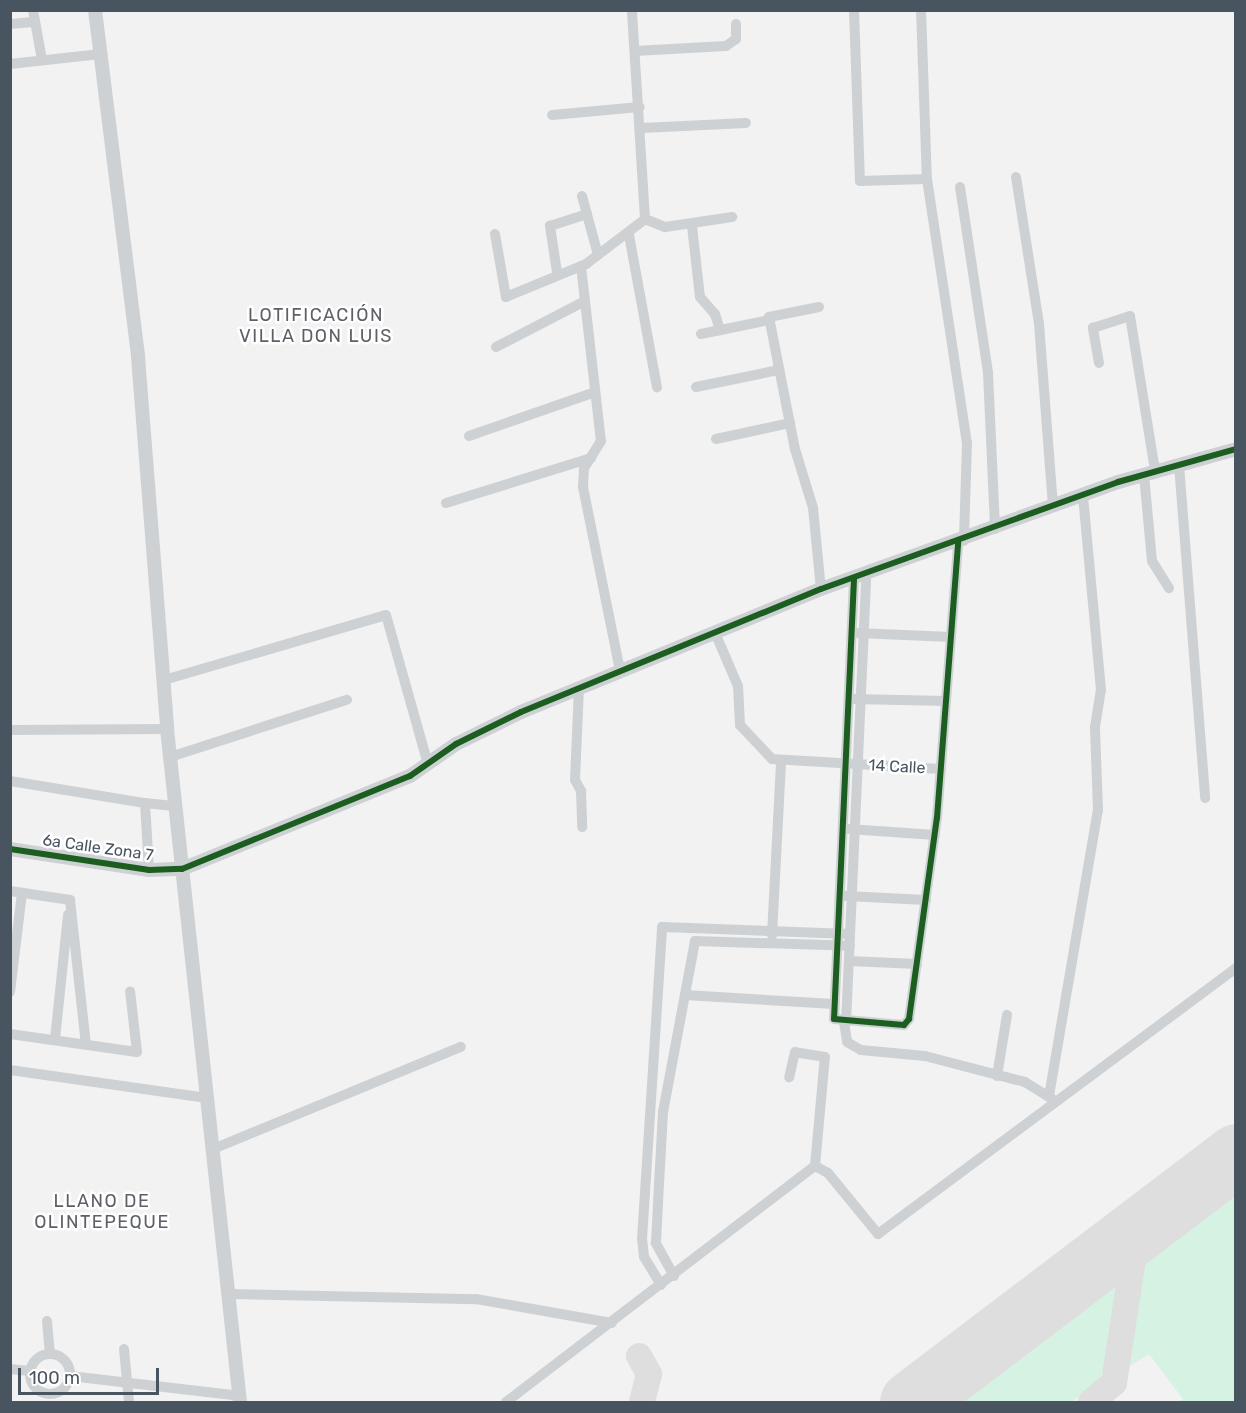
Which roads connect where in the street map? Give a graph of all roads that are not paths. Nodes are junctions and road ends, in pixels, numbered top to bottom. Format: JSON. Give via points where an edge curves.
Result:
{"nodes":[{"id":1,"x":95,"y":10,"type":"edge"},
{"id":2,"x":632,"y":10,"type":"edge"},
{"id":3,"x":854,"y":10,"type":"edge"},
{"id":4,"x":921,"y":10,"type":"edge"},
{"id":5,"x":33,"y":16,"type":"edge"},
{"id":6,"x":10,"y":24,"type":"edge"},
{"id":7,"x":736,"y":24,"type":"dead end"},
{"id":8,"x":635,"y":51,"type":"junction"},
{"id":9,"x":100,"y":54,"type":"junction"},
{"id":10,"x":42,"y":60,"type":"junction"},
{"id":11,"x":10,"y":64,"type":"edge"},
{"id":12,"x":640,"y":108,"type":"junction"},
{"id":13,"x":552,"y":115,"type":"dead end"},
{"id":14,"x":746,"y":123,"type":"dead end"},
{"id":15,"x":642,"y":128,"type":"junction"},
{"id":16,"x":1016,"y":177,"type":"dead end"},
{"id":17,"x":927,"y":179,"type":"junction"},
{"id":18,"x":960,"y":187,"type":"dead end"},
{"id":19,"x":582,"y":195,"type":"dead end"},
{"id":20,"x":588,"y":214,"type":"junction"},
{"id":21,"x":732,"y":217,"type":"dead end"},
{"id":22,"x":645,"y":219,"type":"junction"},
{"id":23,"x":692,"y":226,"type":"junction"},
{"id":24,"x":495,"y":234,"type":"dead end"},
{"id":25,"x":629,"y":235,"type":"junction"},
{"id":26,"x":598,"y":255,"type":"junction"},
{"id":27,"x":581,"y":266,"type":"junction"},
{"id":28,"x":557,"y":272,"type":"junction"},
{"id":29,"x":583,"y":302,"type":"junction"},
{"id":30,"x":819,"y":307,"type":"dead end"},
{"id":31,"x":769,"y":320,"type":"junction"},
{"id":32,"x":720,"y":330,"type":"junction"},
{"id":33,"x":701,"y":334,"type":"dead end"},
{"id":34,"x":496,"y":347,"type":"dead end"},
{"id":35,"x":1099,"y":363,"type":"dead end"},
{"id":36,"x":779,"y":370,"type":"junction"},
{"id":37,"x":657,"y":387,"type":"dead end"},
{"id":38,"x":696,"y":387,"type":"dead end"},
{"id":39,"x":595,"y":392,"type":"junction"},
{"id":40,"x":790,"y":423,"type":"junction"},
{"id":41,"x":469,"y":436,"type":"dead end"},
{"id":42,"x":716,"y":439,"type":"dead end"},
{"id":43,"x":1236,"y":449,"type":"edge"},
{"id":44,"x":591,"y":458,"type":"junction"},
{"id":45,"x":1179,"y":465,"type":"junction"},
{"id":46,"x":1150,"y":473,"type":"junction"},
{"id":47,"x":1083,"y":495,"type":"junction"},
{"id":48,"x":446,"y":504,"type":"dead end"},
{"id":49,"x":1053,"y":506,"type":"junction"},
{"id":50,"x":995,"y":529,"type":"junction"},
{"id":51,"x":961,"y":542,"type":"junction"},
{"id":52,"x":860,"y":577,"type":"junction"},
{"id":53,"x":1169,"y":588,"type":"dead end"},
{"id":54,"x":821,"y":589,"type":"junction"},
{"id":55,"x":851,"y":633,"type":"junction"},
{"id":56,"x":863,"y":634,"type":"junction"},
{"id":57,"x":716,"y":635,"type":"junction"},
{"id":58,"x":951,"y":637,"type":"junction"},
{"id":59,"x":620,"y":671,"type":"junction"},
{"id":60,"x":164,"y":680,"type":"junction"},
{"id":61,"x":579,"y":688,"type":"junction"},
{"id":62,"x":848,"y":699,"type":"junction"},
{"id":63,"x":861,"y":699,"type":"junction"},
{"id":64,"x":347,"y":700,"type":"dead end"},
{"id":65,"x":946,"y":701,"type":"junction"},
{"id":66,"x":167,"y":729,"type":"junction"},
{"id":67,"x":10,"y":730,"type":"edge"},
{"id":68,"x":170,"y":757,"type":"junction"},
{"id":69,"x":781,"y":761,"type":"junction"},
{"id":70,"x":428,"y":764,"type":"junction"},
{"id":71,"x":845,"y":764,"type":"junction"},
{"id":72,"x":858,"y":765,"type":"junction"},
{"id":73,"x":941,"y":769,"type":"junction"},
{"id":74,"x":10,"y":781,"type":"edge"},
{"id":75,"x":1204,"y":798,"type":"dead end"},
{"id":76,"x":145,"y":803,"type":"junction"},
{"id":77,"x":176,"y":806,"type":"junction"},
{"id":78,"x":582,"y":827,"type":"dead end"},
{"id":79,"x":843,"y":829,"type":"junction"},
{"id":80,"x":855,"y":830,"type":"junction"},
{"id":81,"x":935,"y":835,"type":"junction"},
{"id":82,"x":10,"y":849,"type":"edge"},
{"id":83,"x":182,"y":869,"type":"junction"},
{"id":84,"x":149,"y":870,"type":"junction"},
{"id":85,"x":10,"y":891,"type":"edge"},
{"id":86,"x":22,"y":893,"type":"junction"},
{"id":87,"x":840,"y":896,"type":"junction"},
{"id":88,"x":852,"y":897,"type":"junction"},
{"id":89,"x":70,"y":900,"type":"junction"},
{"id":90,"x":926,"y":900,"type":"junction"},
{"id":91,"x":773,"y":930,"type":"junction"},
{"id":92,"x":850,"y":934,"type":"junction"},
{"id":93,"x":838,"y":939,"type":"junction"},
{"id":94,"x":772,"y":942,"type":"junction"},
{"id":95,"x":850,"y":946,"type":"junction"},
{"id":96,"x":849,"y":961,"type":"junction"},
{"id":97,"x":916,"y":964,"type":"junction"},
{"id":98,"x":1236,"y":968,"type":"edge"},
{"id":99,"x":130,"y":991,"type":"dead end"},
{"id":100,"x":10,"y":992,"type":"edge"},
{"id":101,"x":685,"y":995,"type":"junction"},
{"id":102,"x":834,"y":1004,"type":"junction"},
{"id":103,"x":1007,"y":1016,"type":"dead end"},
{"id":104,"x":841,"y":1022,"type":"junction"},
{"id":105,"x":10,"y":1034,"type":"edge"},
{"id":106,"x":55,"y":1039,"type":"junction"},
{"id":107,"x":86,"y":1044,"type":"junction"},
{"id":108,"x":461,"y":1047,"type":"dead end"},
{"id":109,"x":10,"y":1070,"type":"edge"},
{"id":110,"x":997,"y":1076,"type":"junction"},
{"id":111,"x":789,"y":1077,"type":"dead end"},
{"id":112,"x":652,"y":1096,"type":"junction"},
{"id":113,"x":207,"y":1098,"type":"junction"},
{"id":114,"x":666,"y":1098,"type":"junction"},
{"id":115,"x":1052,"y":1100,"type":"junction"},
{"id":116,"x":651,"y":1111,"type":"junction"},
{"id":117,"x":663,"y":1112,"type":"junction"},
{"id":118,"x":213,"y":1149,"type":"junction"},
{"id":119,"x":815,"y":1166,"type":"junction"},
{"id":120,"x":646,"y":1184,"type":"junction"},
{"id":121,"x":659,"y":1185,"type":"junction"},
{"id":122,"x":674,"y":1276,"type":"junction"},
{"id":123,"x":661,"y":1285,"type":"junction"},
{"id":124,"x":228,"y":1294,"type":"junction"},
{"id":125,"x":47,"y":1321,"type":"dead end"},
{"id":126,"x":612,"y":1323,"type":"junction"},
{"id":127,"x":124,"y":1349,"type":"dead end"},
{"id":128,"x":50,"y":1354,"type":"junction"},
{"id":129,"x":10,"y":1369,"type":"edge"},
{"id":130,"x":30,"y":1371,"type":"junction"},
{"id":131,"x":70,"y":1376,"type":"junction"},
{"id":132,"x":127,"y":1383,"type":"junction"},
{"id":133,"x":203,"y":1397,"type":"edge"},
{"id":134,"x":53,"y":1398,"type":"edge"},
{"id":135,"x":239,"y":1400,"type":"edge"},
{"id":136,"x":129,"y":1402,"type":"edge"},
{"id":137,"x":506,"y":1402,"type":"edge"}],
"edges":[{"from":1,"to":9,"type":"main road"},
{"from":2,"to":8,"type":"street"},
{"from":3,"to":17,"type":"street","via":[[860,182]]},
{"from":4,"to":17,"type":"street"},
{"from":5,"to":6,"type":"street"},
{"from":5,"to":10,"type":"street"},
{"from":7,"to":8,"type":"street","via":[[736,39],[726,46]]},
{"from":8,"to":12,"type":"street"},
{"from":9,"to":10,"type":"street"},
{"from":9,"to":60,"type":"main road","via":[[138,357]]},
{"from":10,"to":11,"type":"street"},
{"from":12,"to":13,"type":"street"},
{"from":12,"to":15,"type":"street"},
{"from":14,"to":15,"type":"street"},
{"from":15,"to":22,"type":"street"},
{"from":16,"to":49,"type":"street","via":[[1039,324]]},
{"from":17,"to":51,"type":"street","via":[[967,443]]},
{"from":18,"to":50,"type":"street","via":[[988,373]]},
{"from":19,"to":20,"type":"street"},
{"from":20,"to":26,"type":"street"},
{"from":20,"to":28,"type":"street","via":[[550,226]]},
{"from":21,"to":23,"type":"street"},
{"from":22,"to":23,"type":"street","via":[[659,227]]},
{"from":22,"to":25,"type":"street"},
{"from":23,"to":32,"type":"street","via":[[700,297],[715,314]]},
{"from":24,"to":28,"type":"street","via":[[506,297]]},
{"from":25,"to":26,"type":"street"},
{"from":25,"to":37,"type":"street"},
{"from":26,"to":27,"type":"street"},
{"from":27,"to":28,"type":"street"},
{"from":27,"to":29,"type":"street"},
{"from":29,"to":34,"type":"street"},
{"from":29,"to":39,"type":"street"},
{"from":30,"to":31,"type":"street","via":[[775,312]]},
{"from":31,"to":32,"type":"street"},
{"from":31,"to":36,"type":"street"},
{"from":32,"to":33,"type":"street"},
{"from":35,"to":46,"type":"street","via":[[1093,328],[1131,317]]},
{"from":36,"to":38,"type":"street"},
{"from":36,"to":40,"type":"street"},
{"from":39,"to":41,"type":"street"},
{"from":39,"to":44,"type":"street","via":[[601,441]]},
{"from":40,"to":42,"type":"street"},
{"from":40,"to":54,"type":"street","via":[[813,508]]},
{"from":43,"to":45,"type":"main road"},
{"from":44,"to":48,"type":"street"},
{"from":44,"to":59,"type":"street","via":[[583,487]]},
{"from":45,"to":46,"type":"main road"},
{"from":45,"to":75,"type":"street"},
{"from":46,"to":47,"type":"main road"},
{"from":46,"to":53,"type":"street","via":[[1152,561]]},
{"from":47,"to":49,"type":"main road"},
{"from":47,"to":115,"type":"street","via":[[1101,690],[1095,727],[1098,810]]},
{"from":49,"to":50,"type":"main road"},
{"from":50,"to":51,"type":"main road"},
{"from":51,"to":52,"type":"main road"},
{"from":51,"to":58,"type":"street"},
{"from":52,"to":54,"type":"main road"},
{"from":52,"to":55,"type":"street"},
{"from":52,"to":56,"type":"street"},
{"from":54,"to":57,"type":"main road"},
{"from":55,"to":56,"type":"street"},
{"from":55,"to":62,"type":"street"},
{"from":56,"to":58,"type":"street"},
{"from":56,"to":63,"type":"street"},
{"from":57,"to":59,"type":"main road"},
{"from":57,"to":69,"type":"street","via":[[738,686],[740,725],[768,756]]},
{"from":58,"to":65,"type":"street"},
{"from":59,"to":61,"type":"main road"},
{"from":60,"to":66,"type":"main road"},
{"from":60,"to":70,"type":"street","via":[[386,615]]},
{"from":61,"to":70,"type":"main road","via":[[494,724]]},
{"from":61,"to":78,"type":"street","via":[[575,780],[581,791]]},
{"from":62,"to":63,"type":"street"},
{"from":62,"to":71,"type":"street"},
{"from":63,"to":65,"type":"street"},
{"from":63,"to":72,"type":"street"},
{"from":64,"to":68,"type":"street"},
{"from":65,"to":73,"type":"street"},
{"from":66,"to":67,"type":"street"},
{"from":66,"to":68,"type":"main road"},
{"from":68,"to":77,"type":"main road"},
{"from":69,"to":71,"type":"street","name":"14 Calle"},
{"from":69,"to":91,"type":"street"},
{"from":70,"to":83,"type":"main road","via":[[397,782]]},
{"from":71,"to":72,"type":"street","name":"14 Calle"},
{"from":71,"to":79,"type":"street"},
{"from":72,"to":73,"type":"street","name":"14 Calle"},
{"from":72,"to":80,"type":"street"},
{"from":73,"to":81,"type":"street"},
{"from":74,"to":76,"type":"street"},
{"from":76,"to":77,"type":"street"},
{"from":76,"to":84,"type":"street"},
{"from":77,"to":83,"type":"main road"},
{"from":79,"to":80,"type":"street"},
{"from":79,"to":87,"type":"street"},
{"from":80,"to":81,"type":"street"},
{"from":80,"to":88,"type":"street"},
{"from":81,"to":90,"type":"street"},
{"from":82,"to":84,"type":"main road","name":"6a Calle Zona 7"},
{"from":83,"to":84,"type":"main road","name":"6a Calle Zona 7"},
{"from":83,"to":113,"type":"main road"},
{"from":85,"to":86,"type":"street"},
{"from":86,"to":89,"type":"street"},
{"from":86,"to":100,"type":"street"},
{"from":87,"to":88,"type":"street"},
{"from":87,"to":93,"type":"street"},
{"from":88,"to":90,"type":"street"},
{"from":88,"to":92,"type":"street"},
{"from":89,"to":106,"type":"street"},
{"from":89,"to":107,"type":"street"},
{"from":90,"to":97,"type":"street"},
{"from":91,"to":93,"type":"street"},
{"from":91,"to":94,"type":"street"},
{"from":91,"to":112,"type":"street","via":[[662,927]]},
{"from":92,"to":93,"type":"street"},
{"from":92,"to":95,"type":"street"},
{"from":93,"to":94,"type":"street"},
{"from":93,"to":95,"type":"street"},
{"from":93,"to":102,"type":"street"},
{"from":94,"to":101,"type":"street","via":[[696,939]]},
{"from":95,"to":96,"type":"street"},
{"from":96,"to":97,"type":"street"},
{"from":96,"to":104,"type":"street"},
{"from":97,"to":104,"type":"street","via":[[907,1024]]},
{"from":98,"to":115,"type":"street"},
{"from":99,"to":107,"type":"street","via":[[137,1052]]},
{"from":101,"to":102,"type":"street"},
{"from":101,"to":114,"type":"street"},
{"from":102,"to":104,"type":"street"},
{"from":103,"to":110,"type":"street"},
{"from":104,"to":110,"type":"street","via":[[847,1042],[861,1050],[925,1056]]},
{"from":105,"to":106,"type":"street"},
{"from":106,"to":107,"type":"street"},
{"from":108,"to":118,"type":"street"},
{"from":109,"to":113,"type":"street"},
{"from":110,"to":115,"type":"street"},
{"from":111,"to":119,"type":"street","via":[[795,1052],[825,1057]]},
{"from":112,"to":114,"type":"street"},
{"from":112,"to":116,"type":"street"},
{"from":113,"to":118,"type":"main road"},
{"from":114,"to":117,"type":"street"},
{"from":115,"to":119,"type":"street","via":[[878,1234],[833,1180]]},
{"from":116,"to":117,"type":"street"},
{"from":116,"to":120,"type":"street"},
{"from":117,"to":121,"type":"street"},
{"from":118,"to":124,"type":"main road"},
{"from":119,"to":122,"type":"street"},
{"from":120,"to":121,"type":"street"},
{"from":120,"to":123,"type":"street","via":[[644,1257]]},
{"from":121,"to":122,"type":"street","via":[[657,1249]]},
{"from":122,"to":123,"type":"street"},
{"from":123,"to":126,"type":"street"},
{"from":124,"to":126,"type":"street","via":[[476,1299]]},
{"from":124,"to":135,"type":"main road"},
{"from":125,"to":128,"type":"street"},
{"from":126,"to":137,"type":"street"},
{"from":127,"to":132,"type":"street"},
{"from":128,"to":130,"type":"street","via":[[39,1358]]},
{"from":128,"to":131,"type":"street","via":[[67,1364]]},
{"from":129,"to":130,"type":"street"},
{"from":130,"to":134,"type":"street","via":[[36,1389]]},
{"from":131,"to":132,"type":"street"},
{"from":131,"to":134,"type":"street","via":[[64,1389]]},
{"from":132,"to":133,"type":"street"},
{"from":132,"to":136,"type":"street"},
{"from":133,"to":135,"type":"street"}]}
